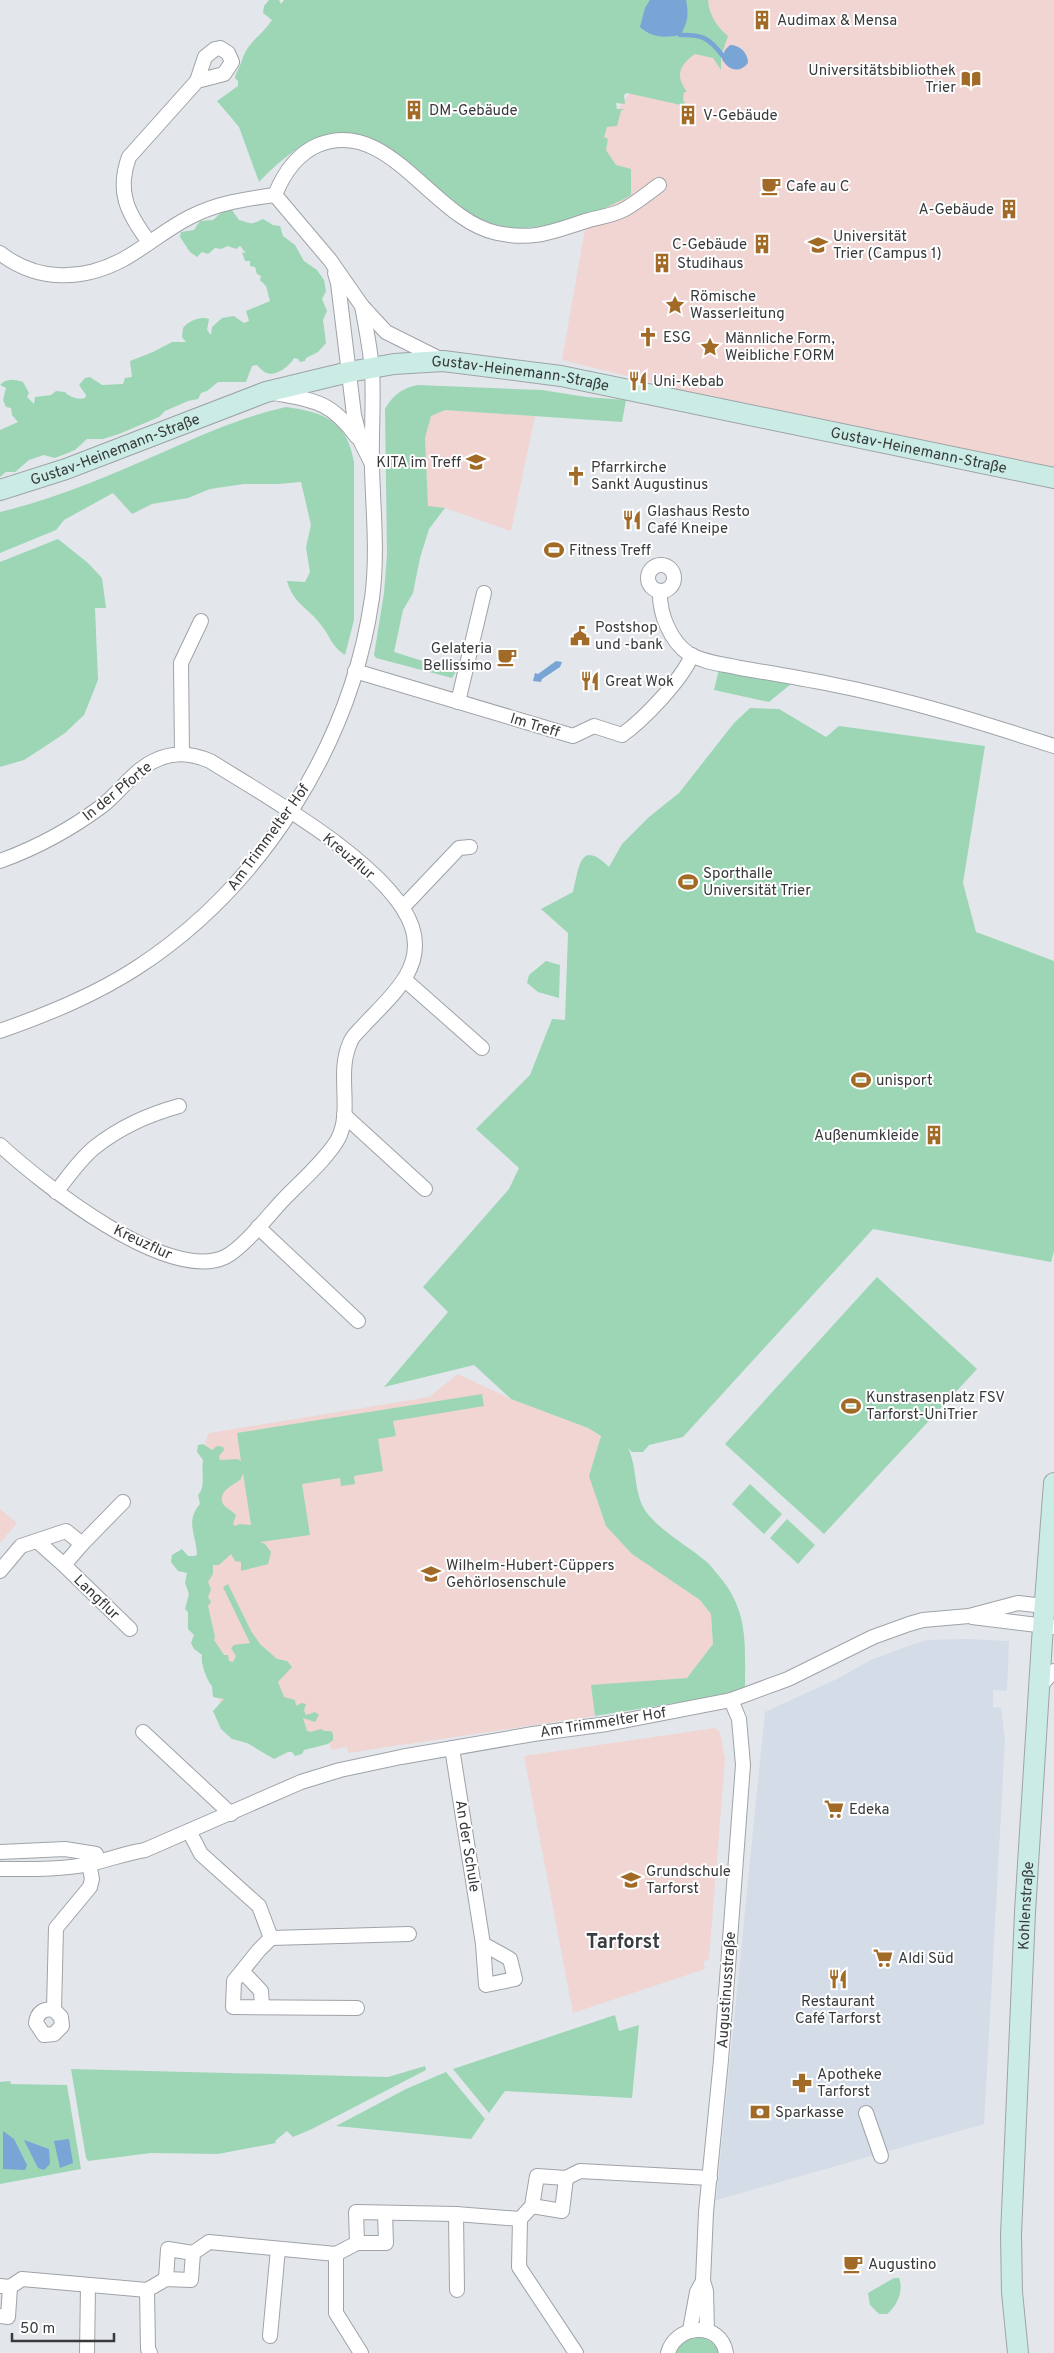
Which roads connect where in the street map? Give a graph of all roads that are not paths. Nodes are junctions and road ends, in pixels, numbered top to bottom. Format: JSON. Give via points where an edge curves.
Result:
{"nodes":[{"id":1,"x":197,"y":80,"type":"dead end"},
{"id":2,"x":659,"y":185,"type":"dead end"},
{"id":3,"x":275,"y":195,"type":"junction"},
{"id":4,"x":148,"y":242,"type":"junction"},
{"id":5,"x":0,"y":253,"type":"edge"},
{"id":6,"x":330,"y":260,"type":"junction"},
{"id":7,"x":362,"y":306,"type":"junction"},
{"id":8,"x":443,"y":360,"type":"junction"},
{"id":9,"x":372,"y":368,"type":"junction"},
{"id":10,"x":350,"y":372,"type":"junction"},
{"id":11,"x":266,"y":392,"type":"junction"},
{"id":12,"x":361,"y":442,"type":"junction"},
{"id":13,"x":372,"y":465,"type":"junction"},
{"id":14,"x":1054,"y":478,"type":"edge"},
{"id":15,"x":0,"y":490,"type":"edge"},
{"id":16,"x":660,"y":591,"type":"dead end"},
{"id":17,"x":484,"y":593,"type":"dead end"},
{"id":18,"x":201,"y":621,"type":"dead end"},
{"id":19,"x":692,"y":655,"type":"junction"},
{"id":20,"x":356,"y":671,"type":"junction"},
{"id":21,"x":458,"y":702,"type":"junction"},
{"id":22,"x":1054,"y":746,"type":"edge"},
{"id":23,"x":182,"y":754,"type":"junction"},
{"id":24,"x":290,"y":811,"type":"junction"},
{"id":25,"x":470,"y":847,"type":"dead end"},
{"id":26,"x":0,"y":861,"type":"edge"},
{"id":27,"x":403,"y":907,"type":"junction"},
{"id":28,"x":406,"y":980,"type":"junction"},
{"id":29,"x":0,"y":1031,"type":"edge"},
{"id":30,"x":482,"y":1048,"type":"dead end"},
{"id":31,"x":179,"y":1106,"type":"dead end"},
{"id":32,"x":344,"y":1115,"type":"junction"},
{"id":33,"x":0,"y":1145,"type":"edge"},
{"id":34,"x":425,"y":1189,"type":"dead end"},
{"id":35,"x":56,"y":1192,"type":"junction"},
{"id":36,"x":258,"y":1227,"type":"junction"},
{"id":37,"x":358,"y":1321,"type":"dead end"},
{"id":38,"x":1054,"y":1483,"type":"edge"},
{"id":39,"x":123,"y":1502,"type":"dead end"},
{"id":40,"x":37,"y":1540,"type":"junction"},
{"id":41,"x":82,"y":1544,"type":"junction"},
{"id":42,"x":64,"y":1565,"type":"junction"},
{"id":43,"x":1051,"y":1568,"type":"edge"},
{"id":44,"x":0,"y":1571,"type":"edge"},
{"id":45,"x":969,"y":1616,"type":"junction"},
{"id":46,"x":1049,"y":1616,"type":"edge"},
{"id":47,"x":130,"y":1629,"type":"dead end"},
{"id":48,"x":1054,"y":1670,"type":"edge"},
{"id":49,"x":1040,"y":1687,"type":"junction"},
{"id":50,"x":731,"y":1700,"type":"junction"},
{"id":51,"x":143,"y":1732,"type":"dead end"},
{"id":52,"x":452,"y":1748,"type":"junction"},
{"id":53,"x":230,"y":1814,"type":"junction"},
{"id":54,"x":189,"y":1832,"type":"junction"},
{"id":55,"x":0,"y":1852,"type":"edge"},
{"id":56,"x":88,"y":1859,"type":"junction"},
{"id":57,"x":0,"y":1869,"type":"edge"},
{"id":58,"x":409,"y":1934,"type":"dead end"},
{"id":59,"x":271,"y":1938,"type":"junction"},
{"id":60,"x":483,"y":1944,"type":"dead end"},
{"id":61,"x":242,"y":1971,"type":"junction"},
{"id":62,"x":262,"y":2006,"type":"junction"},
{"id":63,"x":357,"y":2008,"type":"dead end"},
{"id":64,"x":54,"y":2010,"type":"dead end"},
{"id":65,"x":866,"y":2114,"type":"dead end"},
{"id":66,"x":881,"y":2156,"type":"dead end"},
{"id":67,"x":566,"y":2178,"type":"junction"},
{"id":68,"x":710,"y":2178,"type":"junction"},
{"id":69,"x":532,"y":2206,"type":"junction"},
{"id":70,"x":385,"y":2212,"type":"junction"},
{"id":71,"x":456,"y":2214,"type":"junction"},
{"id":72,"x":520,"y":2219,"type":"junction"},
{"id":73,"x":357,"y":2243,"type":"junction"},
{"id":74,"x":278,"y":2250,"type":"junction"},
{"id":75,"x":193,"y":2253,"type":"junction"},
{"id":76,"x":336,"y":2254,"type":"junction"},
{"id":77,"x":166,"y":2279,"type":"junction"},
{"id":78,"x":703,"y":2281,"type":"junction"},
{"id":79,"x":88,"y":2285,"type":"junction"},
{"id":80,"x":5,"y":2287,"type":"edge"},
{"id":81,"x":147,"y":2290,"type":"junction"},
{"id":82,"x":457,"y":2290,"type":"dead end"},
{"id":83,"x":0,"y":2316,"type":"edge"},
{"id":84,"x":690,"y":2330,"type":"junction"},
{"id":85,"x":1017,"y":2330,"type":"junction"},
{"id":86,"x":707,"y":2331,"type":"junction"},
{"id":87,"x":270,"y":2336,"type":"dead end"},
{"id":88,"x":87,"y":2353,"type":"edge"},
{"id":89,"x":150,"y":2353,"type":"edge"},
{"id":90,"x":361,"y":2353,"type":"edge"},
{"id":91,"x":576,"y":2353,"type":"edge"},
{"id":92,"x":668,"y":2353,"type":"edge"},
{"id":93,"x":726,"y":2353,"type":"edge"},
{"id":94,"x":1018,"y":2353,"type":"edge"},
{"id":95,"x":1024,"y":2353,"type":"edge"}],
"edges":[{"from":1,"to":4,"type":"street","via":[[128,157],[122,186],[125,201]]},
{"from":2,"to":3,"type":"street","via":[[624,210],[548,234],[503,234],[460,217],[376,148],[348,140],[334,140],[302,155],[281,180]]},
{"from":3,"to":4,"type":"street","via":[[207,209]]},
{"from":3,"to":6,"type":"street"},
{"from":4,"to":5,"type":"street","via":[[111,265],[72,276],[39,273]]},
{"from":6,"to":7,"type":"street"},
{"from":6,"to":10,"type":"street","name":"Am Trimmelter Hof","via":[[338,283]]},
{"from":7,"to":8,"type":"street","via":[[386,332]]},
{"from":7,"to":9,"type":"street","name":"Am Trimmelter Hof"},
{"from":8,"to":9,"type":"main road","name":"Gustav-Heinemann-Straße"},
{"from":8,"to":14,"type":"main road","name":"Gustav-Heinemann-Straße","via":[[561,376]]},
{"from":9,"to":10,"type":"main road","name":"Gustav-Heinemann-Straße"},
{"from":9,"to":13,"type":"street","name":"Am Trimmelter Hof"},
{"from":10,"to":11,"type":"main road","name":"Gustav-Heinemann-Straße"},
{"from":10,"to":12,"type":"street","name":"Am Trimmelter Hof","via":[[354,415]]},
{"from":11,"to":12,"type":"street","name":"Am Trimmelter Hof","via":[[303,398],[334,410]]},
{"from":11,"to":15,"type":"main road","name":"Gustav-Heinemann-Straße","via":[[66,469]]},
{"from":12,"to":13,"type":"street","name":"Am Trimmelter Hof"},
{"from":13,"to":20,"type":"street","name":"Am Trimmelter Hof","via":[[372,597]]},
{"from":16,"to":19,"type":"street","via":[[662,612],[672,635]]},
{"from":17,"to":21,"type":"street"},
{"from":18,"to":23,"type":"street","via":[[181,663]]},
{"from":19,"to":21,"type":"street","name":"Im Treff","via":[[645,715],[622,735],[594,726],[573,736]]},
{"from":19,"to":22,"type":"street","via":[[717,664],[907,701]]},
{"from":20,"to":21,"type":"street","name":"Im Treff"},
{"from":20,"to":24,"type":"street","name":"Am Trimmelter Hof","via":[[314,773]]},
{"from":23,"to":24,"type":"street","name":"In der Pforte","via":[[210,761]]},
{"from":23,"to":26,"type":"street","name":"In der Pforte","via":[[152,761],[102,806],[76,824]]},
{"from":24,"to":27,"type":"street","name":"Kreuzflur","via":[[361,863]]},
{"from":24,"to":29,"type":"street","name":"Am Trimmelter Hof","via":[[226,894],[166,947],[101,988]]},
{"from":25,"to":27,"type":"street","via":[[459,848]]},
{"from":27,"to":28,"type":"street","name":"Kreuzflur","via":[[412,925],[416,947]]},
{"from":28,"to":30,"type":"street"},
{"from":28,"to":32,"type":"street","name":"Kreuzflur","via":[[350,1043],[344,1068]]},
{"from":31,"to":35,"type":"street","via":[[147,1117],[105,1140],[85,1156]]},
{"from":32,"to":34,"type":"street"},
{"from":32,"to":36,"type":"street","name":"Kreuzflur","via":[[332,1146]]},
{"from":33,"to":35,"type":"street","name":"Kreuzflur"},
{"from":35,"to":36,"type":"street","name":"Kreuzflur","via":[[139,1243],[174,1258],[204,1261],[224,1257]]},
{"from":36,"to":37,"type":"street"},
{"from":38,"to":43,"type":"main road","name":"Kohlenstraße"},
{"from":39,"to":41,"type":"street","name":"Langflur"},
{"from":40,"to":41,"type":"street","via":[[66,1530]]},
{"from":40,"to":42,"type":"street","name":"Langflur"},
{"from":40,"to":44,"type":"street","via":[[21,1546]]},
{"from":41,"to":42,"type":"street","name":"Langflur"},
{"from":42,"to":47,"type":"street","name":"Langflur"},
{"from":43,"to":46,"type":"main road","name":"Kohlenstraße"},
{"from":45,"to":46,"type":"street","name":"Am Trimmelter Hof","via":[[1017,1624]]},
{"from":45,"to":46,"type":"street","name":"Am Trimmelter Hof","via":[[1018,1603]]},
{"from":45,"to":50,"type":"street","name":"Am Trimmelter Hof","via":[[908,1624],[873,1637],[788,1679]]},
{"from":46,"to":49,"type":"main road","name":"Kohlenstraße"},
{"from":48,"to":49,"type":"street"},
{"from":49,"to":85,"type":"main road","name":"Kohlenstraße","via":[[1025,1912],[1011,2235],[1012,2292]]},
{"from":50,"to":52,"type":"street","name":"Am Trimmelter Hof","via":[[607,1724]]},
{"from":50,"to":68,"type":"street","name":"Augustinusstraße","via":[[739,1719],[743,1765]]},
{"from":51,"to":53,"type":"street"},
{"from":52,"to":53,"type":"street","name":"Am Trimmelter Hof","via":[[333,1772],[301,1782]]},
{"from":52,"to":60,"type":"street","name":"An der Schule"},
{"from":53,"to":54,"type":"street","name":"Am Trimmelter Hof"},
{"from":54,"to":56,"type":"street","name":"Am Trimmelter Hof","via":[[145,1850]]},
{"from":54,"to":59,"type":"street","via":[[201,1854],[259,1906]]},
{"from":55,"to":56,"type":"street","name":"Am Trimmelter Hof","via":[[65,1849]]},
{"from":56,"to":57,"type":"street","name":"Am Trimmelter Hof","via":[[58,1868]]},
{"from":56,"to":64,"type":"street","via":[[92,1879],[90,1887],[56,1928]]},
{"from":58,"to":59,"type":"street"},
{"from":59,"to":61,"type":"street"},
{"from":61,"to":62,"type":"street","via":[[261,1990]]},
{"from":61,"to":62,"type":"street","via":[[234,1982],[233,2007]]},
{"from":62,"to":63,"type":"street"},
{"from":65,"to":66,"type":"street"},
{"from":67,"to":68,"type":"street","via":[[580,2171]]},
{"from":67,"to":69,"type":"street","via":[[537,2176]]},
{"from":67,"to":69,"type":"street","via":[[562,2211]]},
{"from":68,"to":78,"type":"street","name":"Augustinusstraße"},
{"from":69,"to":72,"type":"street"},
{"from":70,"to":71,"type":"street"},
{"from":70,"to":73,"type":"street","via":[[356,2212]]},
{"from":70,"to":73,"type":"street","via":[[386,2243]]},
{"from":71,"to":72,"type":"street"},
{"from":71,"to":82,"type":"street"},
{"from":72,"to":91,"type":"street","via":[[518,2267]]},
{"from":73,"to":76,"type":"street"},
{"from":74,"to":75,"type":"street","via":[[209,2242]]},
{"from":74,"to":76,"type":"street"},
{"from":74,"to":87,"type":"street"},
{"from":75,"to":77,"type":"street","via":[[191,2280]]},
{"from":75,"to":77,"type":"street","via":[[168,2249]]},
{"from":76,"to":90,"type":"street","via":[[336,2313]]},
{"from":77,"to":81,"type":"street"},
{"from":78,"to":84,"type":"street","name":"Augustinusstraße","via":[[697,2292]]},
{"from":78,"to":86,"type":"street","name":"Augustinusstraße"},
{"from":79,"to":80,"type":"street","via":[[22,2278]]},
{"from":79,"to":81,"type":"street"},
{"from":79,"to":88,"type":"street"},
{"from":80,"to":83,"type":"street","via":[[8,2317]]},
{"from":81,"to":89,"type":"street"},
{"from":84,"to":86,"type":"street"},
{"from":84,"to":92,"type":"street","via":[[673,2341]]},
{"from":85,"to":94,"type":"main road","name":"Kohlenstraße"},
{"from":85,"to":95,"type":"main road","name":"Kohlenstraße"},
{"from":86,"to":93,"type":"street","via":[[719,2338]]}]}
